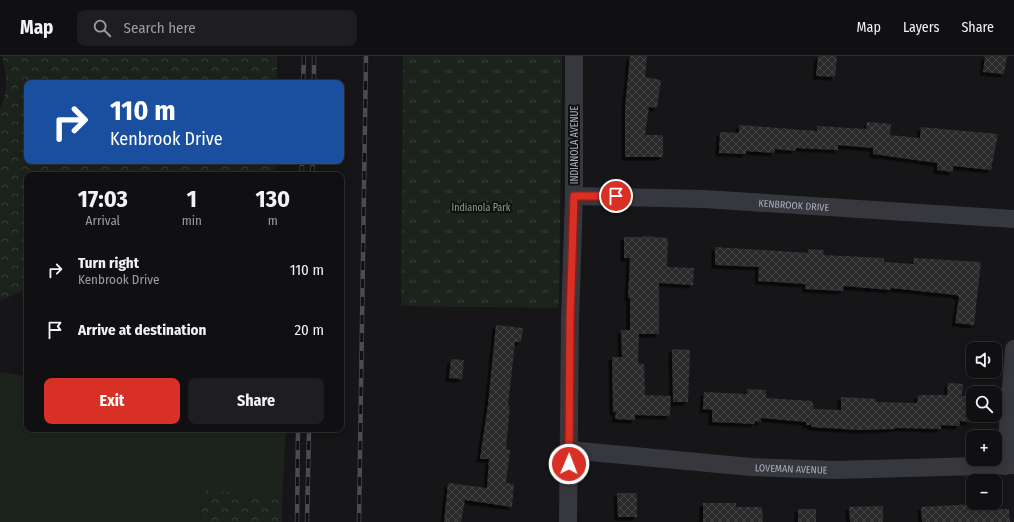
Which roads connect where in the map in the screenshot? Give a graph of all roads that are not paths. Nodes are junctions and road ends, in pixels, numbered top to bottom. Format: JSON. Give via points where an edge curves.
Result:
{"nodes":[{"id":1,"x":574,"y":56,"type":"edge"},
{"id":2,"x":574,"y":196,"type":"junction"},
{"id":3,"x":1014,"y":219,"type":"edge"},
{"id":4,"x":1014,"y":349,"type":"edge"},
{"id":5,"x":569,"y":450,"type":"junction"},
{"id":6,"x":1009,"y":465,"type":"edge"},
{"id":7,"x":568,"y":522,"type":"edge"}],
"edges":[{"from":1,"to":2,"type":"street","name":"INDIANOLA AVENUE"},
{"from":2,"to":3,"type":"street","name":"KENBROOK DRIVE","via":[[704,199]]},
{"from":2,"to":5,"type":"street","name":"INDIANOLA AVENUE"},
{"from":4,"to":6,"type":"street"},
{"from":5,"to":6,"type":"street","name":"LOVEMAN AVENUE","via":[[759,468],[836,470]]},
{"from":5,"to":7,"type":"street","name":"INDIANOLA AVENUE"}]}
